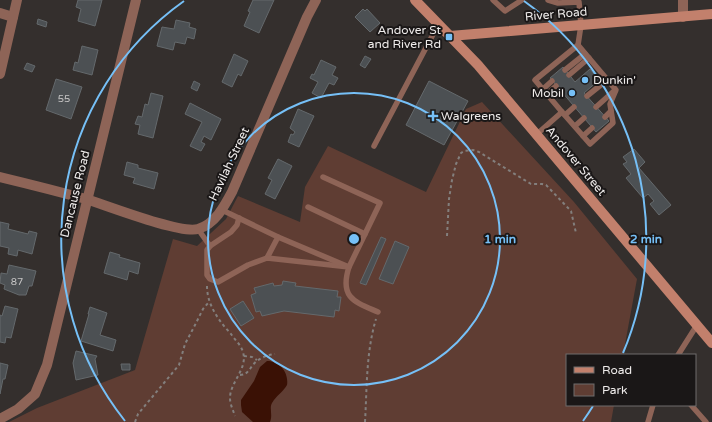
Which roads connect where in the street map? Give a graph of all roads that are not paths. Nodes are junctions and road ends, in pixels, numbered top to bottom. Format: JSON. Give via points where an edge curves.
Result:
{"nodes":[{"id":1,"x":17,"y":0,"type":"edge"},
{"id":2,"x":136,"y":0,"type":"edge"},
{"id":3,"x":316,"y":0,"type":"edge"},
{"id":4,"x":415,"y":0,"type":"edge"},
{"id":5,"x":493,"y":0,"type":"edge"},
{"id":6,"x":522,"y":0,"type":"edge"},
{"id":7,"x":548,"y":0,"type":"edge"},
{"id":8,"x":579,"y":0,"type":"edge"},
{"id":9,"x":683,"y":0,"type":"edge"},
{"id":10,"x":0,"y":13,"type":"edge"},
{"id":11,"x":712,"y":14,"type":"edge"},
{"id":12,"x":13,"y":17,"type":"junction"},
{"id":13,"x":683,"y":17,"type":"junction"},
{"id":14,"x":438,"y":25,"type":"junction"},
{"id":15,"x":581,"y":25,"type":"junction"},
{"id":16,"x":450,"y":36,"type":"junction"},
{"id":17,"x":578,"y":45,"type":"junction"},
{"id":18,"x":585,"y":54,"type":"junction"},
{"id":19,"x":589,"y":58,"type":"junction"},
{"id":20,"x":565,"y":70,"type":"dead end"},
{"id":21,"x":0,"y":74,"type":"edge"},
{"id":22,"x":570,"y":75,"type":"dead end"},
{"id":23,"x":607,"y":80,"type":"junction"},
{"id":24,"x":552,"y":81,"type":"dead end"},
{"id":25,"x":556,"y":86,"type":"dead end"},
{"id":26,"x":543,"y":89,"type":"junction"},
{"id":27,"x":616,"y":90,"type":"junction"},
{"id":28,"x":547,"y":94,"type":"junction"},
{"id":29,"x":587,"y":96,"type":"dead end"},
{"id":30,"x":574,"y":107,"type":"dead end"},
{"id":31,"x":596,"y":107,"type":"dead end"},
{"id":32,"x":611,"y":112,"type":"junction"},
{"id":33,"x":564,"y":114,"type":"junction"},
{"id":34,"x":605,"y":117,"type":"dead end"},
{"id":35,"x":584,"y":118,"type":"dead end"},
{"id":36,"x":575,"y":126,"type":"junction"},
{"id":37,"x":592,"y":128,"type":"dead end"},
{"id":38,"x":537,"y":134,"type":"junction"},
{"id":39,"x":583,"y":136,"type":"junction"},
{"id":40,"x":374,"y":146,"type":"dead end"},
{"id":41,"x":0,"y":177,"type":"edge"},
{"id":42,"x":323,"y":177,"type":"dead end"},
{"id":43,"x":87,"y":200,"type":"junction"},
{"id":44,"x":308,"y":207,"type":"dead end"},
{"id":45,"x":222,"y":210,"type":"junction"},
{"id":46,"x":239,"y":218,"type":"junction"},
{"id":47,"x":198,"y":229,"type":"junction"},
{"id":48,"x":365,"y":234,"type":"junction"},
{"id":49,"x":278,"y":237,"type":"junction"},
{"id":50,"x":210,"y":246,"type":"junction"},
{"id":51,"x":266,"y":258,"type":"junction"},
{"id":52,"x":349,"y":267,"type":"junction"},
{"id":53,"x":378,"y":312,"type":"road end"},
{"id":54,"x":697,"y":325,"type":"junction"},
{"id":55,"x":712,"y":343,"type":"edge"},
{"id":56,"x":679,"y":354,"type":"edge"},
{"id":57,"x":653,"y":406,"type":"edge"},
{"id":58,"x":692,"y":406,"type":"edge"},
{"id":59,"x":0,"y":419,"type":"edge"},
{"id":60,"x":648,"y":422,"type":"edge"},
{"id":61,"x":706,"y":422,"type":"edge"}],
"edges":[{"from":1,"to":12,"type":"street"},
{"from":2,"to":43,"type":"street","name":"Dancause Road"},
{"from":3,"to":45,"type":"street","name":"Havilah Street"},
{"from":4,"to":14,"type":"main road","name":"Andover Street"},
{"from":5,"to":6,"type":"lane","via":[[505,11]]},
{"from":7,"to":8,"type":"lane","via":[[558,3]]},
{"from":8,"to":15,"type":"lane"},
{"from":9,"to":13,"type":"street"},
{"from":10,"to":12,"type":"street"},
{"from":11,"to":13,"type":"main road","name":"River Road"},
{"from":12,"to":21,"type":"street"},
{"from":13,"to":15,"type":"main road","name":"River Road"},
{"from":14,"to":16,"type":"main road","name":"Andover Street"},
{"from":14,"to":40,"type":"lane"},
{"from":15,"to":16,"type":"main road","name":"River Road"},
{"from":15,"to":17,"type":"lane"},
{"from":16,"to":38,"type":"main road","name":"Andover Street"},
{"from":17,"to":18,"type":"lane"},
{"from":17,"to":26,"type":"lane","via":[[535,80]]},
{"from":18,"to":19,"type":"lane"},
{"from":18,"to":20,"type":"lane"},
{"from":19,"to":22,"type":"lane"},
{"from":19,"to":23,"type":"lane"},
{"from":23,"to":27,"type":"lane"},
{"from":23,"to":29,"type":"lane"},
{"from":24,"to":26,"type":"lane"},
{"from":25,"to":28,"type":"lane"},
{"from":26,"to":28,"type":"lane"},
{"from":27,"to":31,"type":"lane"},
{"from":27,"to":32,"type":"lane","via":[[610,104]]},
{"from":28,"to":33,"type":"lane"},
{"from":30,"to":33,"type":"lane"},
{"from":32,"to":34,"type":"lane"},
{"from":32,"to":39,"type":"lane","via":[[613,123],[590,144]]},
{"from":33,"to":36,"type":"lane"},
{"from":33,"to":38,"type":"lane"},
{"from":35,"to":36,"type":"lane"},
{"from":36,"to":39,"type":"lane"},
{"from":37,"to":39,"type":"lane"},
{"from":38,"to":54,"type":"main road","name":"Andover Street"},
{"from":41,"to":43,"type":"street"},
{"from":42,"to":48,"type":"lane","via":[[380,203]]},
{"from":43,"to":47,"type":"street","via":[[177,228]]},
{"from":43,"to":59,"type":"street","name":"Dancause Road","via":[[47,364],[36,394],[18,409]]},
{"from":44,"to":48,"type":"lane"},
{"from":45,"to":46,"type":"lane"},
{"from":45,"to":47,"type":"street","name":"Havilah Street"},
{"from":46,"to":49,"type":"lane"},
{"from":46,"to":50,"type":"lane","via":[[230,232]]},
{"from":47,"to":50,"type":"lane"},
{"from":48,"to":52,"type":"lane"},
{"from":49,"to":51,"type":"lane"},
{"from":49,"to":52,"type":"lane"},
{"from":50,"to":51,"type":"lane","via":[[207,250],[207,275],[218,282]]},
{"from":51,"to":52,"type":"lane"},
{"from":52,"to":53,"type":"lane","via":[[346,276],[349,297]]},
{"from":54,"to":55,"type":"main road","name":"Andover Street"},
{"from":54,"to":56,"type":"lane"},
{"from":57,"to":60,"type":"lane"},
{"from":58,"to":61,"type":"lane"}]}
